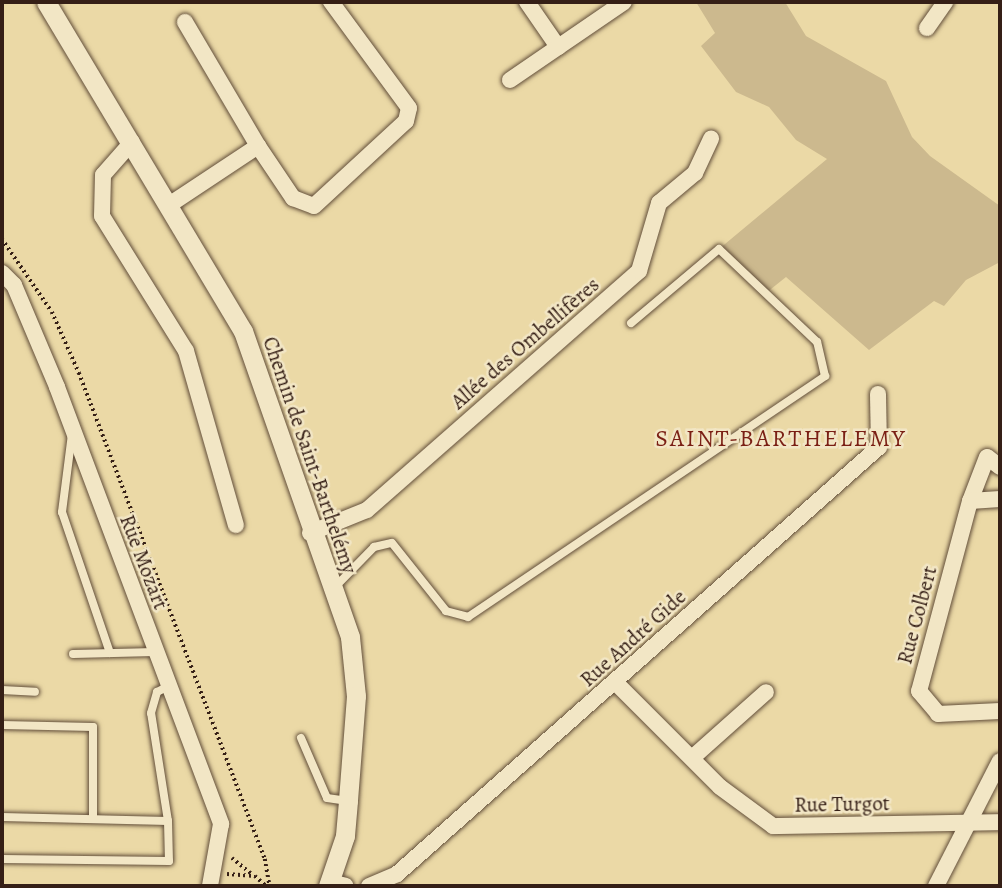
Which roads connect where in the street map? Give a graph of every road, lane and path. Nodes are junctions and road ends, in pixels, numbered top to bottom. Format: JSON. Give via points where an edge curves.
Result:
{"nodes":[{"id":1,"x":46,"y":2,"type":"edge"},
{"id":2,"x":331,"y":2,"type":"edge"},
{"id":3,"x":527,"y":2,"type":"edge"},
{"id":4,"x":624,"y":2,"type":"edge"},
{"id":5,"x":945,"y":2,"type":"edge"},
{"id":6,"x":185,"y":22,"type":"dead end"},
{"id":7,"x":927,"y":28,"type":"dead end"},
{"id":8,"x":558,"y":47,"type":"junction"},
{"id":9,"x":510,"y":80,"type":"dead end"},
{"id":10,"x":711,"y":138,"type":"dead end"},
{"id":11,"x":132,"y":142,"type":"junction"},
{"id":12,"x":258,"y":146,"type":"junction"},
{"id":13,"x":169,"y":205,"type":"junction"},
{"id":14,"x":2,"y":239,"type":"edge"},
{"id":15,"x":2,"y":273,"type":"edge"},
{"id":16,"x":631,"y":323,"type":"dead end"},
{"id":17,"x":878,"y":394,"type":"dead end"},
{"id":18,"x":72,"y":434,"type":"junction"},
{"id":19,"x":1000,"y":467,"type":"edge"},
{"id":20,"x":1000,"y":499,"type":"edge"},
{"id":21,"x":970,"y":501,"type":"junction"},
{"id":22,"x":236,"y":525,"type":"dead end"},
{"id":23,"x":310,"y":533,"type":"junction"},
{"id":24,"x":332,"y":591,"type":"junction"},
{"id":25,"x":155,"y":652,"type":"junction"},
{"id":26,"x":110,"y":653,"type":"junction"},
{"id":27,"x":73,"y":654,"type":"dead end"},
{"id":28,"x":615,"y":682,"type":"junction"},
{"id":29,"x":169,"y":687,"type":"junction"},
{"id":30,"x":2,"y":690,"type":"edge"},
{"id":31,"x":35,"y":692,"type":"dead end"},
{"id":32,"x":766,"y":692,"type":"dead end"},
{"id":33,"x":1000,"y":711,"type":"edge"},
{"id":34,"x":2,"y":724,"type":"edge"},
{"id":35,"x":300,"y":738,"type":"dead end"},
{"id":36,"x":692,"y":758,"type":"junction"},
{"id":37,"x":1000,"y":761,"type":"edge"},
{"id":38,"x":348,"y":802,"type":"junction"},
{"id":39,"x":2,"y":817,"type":"edge"},
{"id":40,"x":93,"y":820,"type":"junction"},
{"id":41,"x":168,"y":821,"type":"junction"},
{"id":42,"x":1000,"y":822,"type":"edge"},
{"id":43,"x":969,"y":823,"type":"junction"},
{"id":44,"x":222,"y":850,"type":"junction"},
{"id":45,"x":2,"y":859,"type":"edge"},
{"id":46,"x":255,"y":876,"type":"junction"},
{"id":47,"x":212,"y":880,"type":"edge"},
{"id":48,"x":335,"y":885,"type":"edge"},
{"id":49,"x":268,"y":886,"type":"edge"},
{"id":50,"x":369,"y":886,"type":"edge"},
{"id":51,"x":936,"y":886,"type":"edge"}],
"edges":[{"from":1,"to":11,"type":"street","name":"Chemin de Saint-Barthelémy"},
{"from":2,"to":12,"type":"street","via":[[409,108],[406,121],[314,206],[293,198]]},
{"from":3,"to":8,"type":"street"},
{"from":4,"to":8,"type":"street"},
{"from":5,"to":7,"type":"street"},
{"from":6,"to":12,"type":"street"},
{"from":8,"to":9,"type":"street"},
{"from":10,"to":23,"type":"street","name":"Allée des Ombellifères","via":[[695,173],[659,203],[639,271],[367,510]]},
{"from":11,"to":13,"type":"street","name":"Chemin de Saint-Barthelémy"},
{"from":11,"to":22,"type":"street","via":[[103,175],[102,216],[186,351]]},
{"from":12,"to":13,"type":"street"},
{"from":13,"to":23,"type":"street","name":"Chemin de Saint-Barthelémy","via":[[247,340]]},
{"from":14,"to":49,"type":"path","via":[[52,312],[79,373],[265,859]]},
{"from":15,"to":18,"type":"street","name":"Rue Mozart","via":[[14,285]]},
{"from":16,"to":24,"type":"lane","via":[[719,249],[817,342],[825,376],[468,617],[446,611],[392,543],[374,547]]},
{"from":17,"to":28,"type":"street","name":"Rue André Gide","via":[[879,447]]},
{"from":18,"to":25,"type":"street","name":"Rue Mozart"},
{"from":18,"to":26,"type":"lane","via":[[62,512]]},
{"from":19,"to":21,"type":"street","via":[[987,457]]},
{"from":20,"to":21,"type":"street"},
{"from":21,"to":33,"type":"street","name":"Rue Colbert","via":[[919,691],[938,714]]},
{"from":23,"to":24,"type":"street","name":"Chemin de Saint-Barthelémy"},
{"from":24,"to":38,"type":"street","name":"Chemin de Saint-Barthelémy","via":[[355,667]]},
{"from":25,"to":26,"type":"lane"},
{"from":25,"to":29,"type":"street","name":"Rue Mozart"},
{"from":26,"to":27,"type":"lane"},
{"from":28,"to":36,"type":"street","name":"Rue Turgot"},
{"from":28,"to":50,"type":"street","name":"Rue André Gide","via":[[397,874]]},
{"from":29,"to":41,"type":"lane","via":[[157,692],[150,713]]},
{"from":29,"to":44,"type":"street","name":"Rue Mozart","via":[[221,824]]},
{"from":30,"to":31,"type":"lane"},
{"from":32,"to":36,"type":"street"},
{"from":34,"to":40,"type":"lane","via":[[93,727]]},
{"from":35,"to":38,"type":"lane","via":[[327,798]]},
{"from":36,"to":43,"type":"street","name":"Rue Turgot","via":[[773,826]]},
{"from":37,"to":43,"type":"street"},
{"from":38,"to":48,"type":"street","name":"Chemin de Saint-Barthelémy"},
{"from":39,"to":40,"type":"lane"},
{"from":40,"to":41,"type":"lane"},
{"from":41,"to":45,"type":"lane","via":[[169,860]]},
{"from":42,"to":43,"type":"street","name":"Rue Turgot"},
{"from":43,"to":51,"type":"street"},
{"from":44,"to":46,"type":"path"},
{"from":44,"to":47,"type":"street","name":"Rue Mozart"},
{"from":46,"to":47,"type":"path"},
{"from":46,"to":49,"type":"path"}]}
